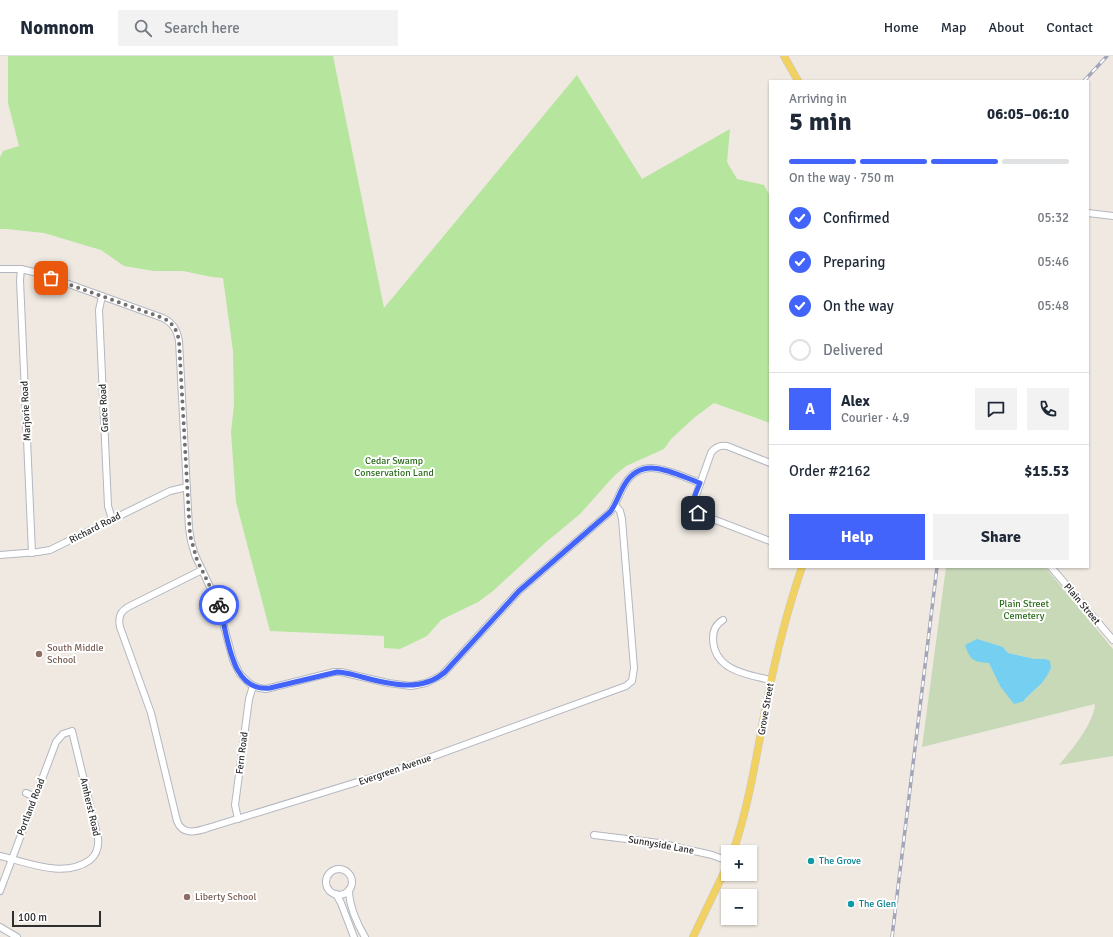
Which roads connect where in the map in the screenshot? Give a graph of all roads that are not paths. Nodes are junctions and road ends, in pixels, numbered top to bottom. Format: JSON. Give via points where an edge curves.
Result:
{"nodes":[{"id":1,"x":784,"y":56,"type":"edge"},
{"id":2,"x":797,"y":80,"type":"edge"},
{"id":3,"x":1089,"y":213,"type":"edge"},
{"id":4,"x":1113,"y":216,"type":"edge"},
{"id":5,"x":0,"y":269,"type":"edge"},
{"id":6,"x":21,"y":269,"type":"junction"},
{"id":7,"x":102,"y":296,"type":"junction"},
{"id":8,"x":769,"y":463,"type":"edge"},
{"id":9,"x":700,"y":483,"type":"junction"},
{"id":10,"x":187,"y":487,"type":"junction"},
{"id":11,"x":615,"y":505,"type":"junction"},
{"id":12,"x":112,"y":519,"type":"junction"},
{"id":13,"x":769,"y":541,"type":"edge"},
{"id":14,"x":32,"y":553,"type":"junction"},
{"id":15,"x":0,"y":555,"type":"edge"},
{"id":16,"x":802,"y":568,"type":"edge"},
{"id":17,"x":1052,"y":568,"type":"edge"},
{"id":18,"x":202,"y":570,"type":"junction"},
{"id":19,"x":723,"y":620,"type":"dead end"},
{"id":20,"x":1113,"y":640,"type":"edge"},
{"id":21,"x":771,"y":680,"type":"junction"},
{"id":22,"x":253,"y":686,"type":"junction"},
{"id":23,"x":72,"y":731,"type":"joint"},
{"id":24,"x":26,"y":794,"type":"dead end"},
{"id":25,"x":35,"y":797,"type":"junction"},
{"id":26,"x":238,"y":819,"type":"junction"},
{"id":27,"x":594,"y":835,"type":"dead end"},
{"id":28,"x":734,"y":845,"type":"edge"},
{"id":29,"x":0,"y":856,"type":"edge"},
{"id":30,"x":12,"y":859,"type":"junction"},
{"id":31,"x":721,"y":859,"type":"edge"},
{"id":32,"x":721,"y":877,"type":"edge"},
{"id":33,"x":0,"y":890,"type":"edge"},
{"id":34,"x":349,"y":890,"type":"junction"},
{"id":35,"x":336,"y":894,"type":"junction"},
{"id":36,"x":0,"y":927,"type":"edge"},
{"id":37,"x":17,"y":937,"type":"edge"},
{"id":38,"x":354,"y":937,"type":"edge"},
{"id":39,"x":365,"y":937,"type":"edge"},
{"id":40,"x":693,"y":937,"type":"edge"}],
"edges":[{"from":1,"to":2,"type":"main road"},
{"from":3,"to":4,"type":"street"},
{"from":5,"to":6,"type":"street"},
{"from":6,"to":7,"type":"street"},
{"from":6,"to":14,"type":"street","name":"Marjorie Road"},
{"from":7,"to":10,"type":"street","via":[[163,318],[172,324],[177,332]]},
{"from":7,"to":12,"type":"street","name":"Grace Road","via":[[99,310],[108,506]]},
{"from":8,"to":9,"type":"street","via":[[727,446],[718,446],[711,453]]},
{"from":9,"to":11,"type":"street","via":[[657,468],[643,469],[633,474],[626,482]]},
{"from":9,"to":13,"type":"street","via":[[693,502],[698,513]]},
{"from":10,"to":12,"type":"street","name":"Richard Road","via":[[170,491]]},
{"from":10,"to":18,"type":"street","via":[[190,535],[193,550]]},
{"from":11,"to":22,"type":"street","via":[[607,515],[519,591],[448,669],[434,680],[421,684],[388,684],[337,672],[270,688]]},
{"from":11,"to":26,"type":"street","name":"Evergreen Avenue","via":[[620,511],[623,525],[634,668],[629,684],[388,773]]},
{"from":12,"to":14,"type":"street","name":"Richard Road","via":[[54,548]]},
{"from":14,"to":15,"type":"street","name":"Richard Road"},
{"from":16,"to":21,"type":"main road","name":"Grove Street"},
{"from":17,"to":20,"type":"street","name":"Plain Street"},
{"from":18,"to":22,"type":"street","via":[[218,604],[236,667]]},
{"from":18,"to":26,"type":"street","name":"Evergreen Avenue","via":[[126,608],[119,621],[151,713],[180,826],[186,831],[193,832]]},
{"from":19,"to":21,"type":"street","via":[[716,627],[713,638],[715,649],[722,661],[737,671]]},
{"from":21,"to":28,"type":"main road","name":"Grove Street","via":[[750,792]]},
{"from":22,"to":26,"type":"street","name":"Fern Road","via":[[249,699],[235,805]]},
{"from":23,"to":25,"type":"street","name":"Portland Road","via":[[66,732],[58,739]]},
{"from":23,"to":30,"type":"street","name":"Amherst Road","via":[[98,838],[97,852],[85,863],[61,868],[44,867]]},
{"from":24,"to":25,"type":"street"},
{"from":25,"to":30,"type":"street","name":"Portland Road"},
{"from":27,"to":31,"type":"street","name":"Sunnyside Lane","via":[[659,843]]},
{"from":29,"to":30,"type":"street","name":"Amherst Road"},
{"from":30,"to":33,"type":"street","name":"Portland Road"},
{"from":32,"to":40,"type":"main road"},
{"from":34,"to":35,"type":"street","via":[[344,894]]},
{"from":34,"to":35,"type":"street","via":[[352,881],[350,875],[342,869],[336,870],[330,873],[327,881],[329,889]]},
{"from":34,"to":39,"type":"street","via":[[355,915]]},
{"from":35,"to":38,"type":"street","via":[[342,903]]},
{"from":36,"to":37,"type":"street"}]}
